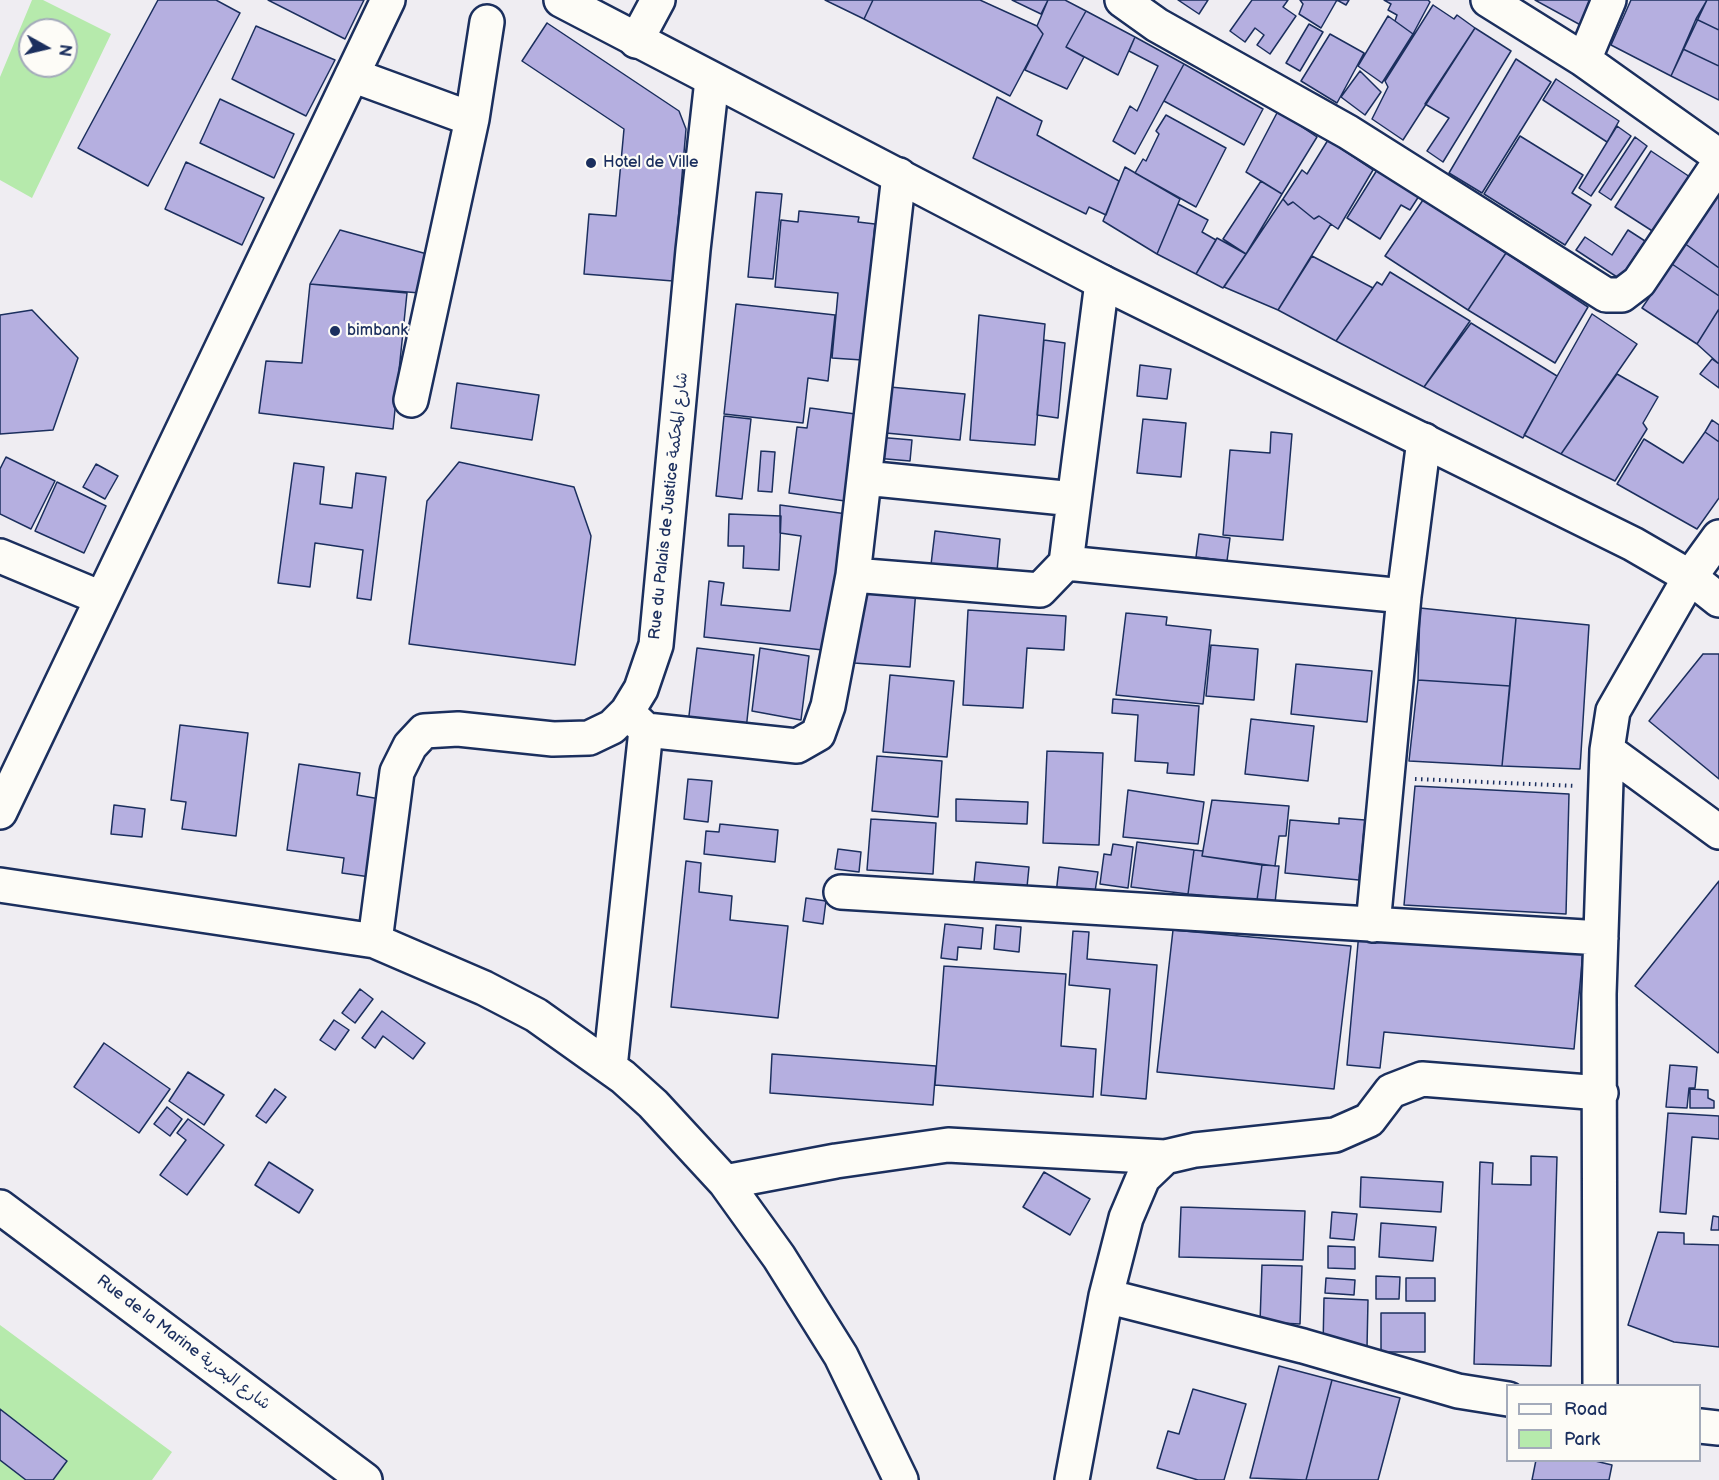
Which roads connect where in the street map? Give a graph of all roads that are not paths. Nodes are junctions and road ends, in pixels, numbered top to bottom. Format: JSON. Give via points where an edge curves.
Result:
{"nodes":[{"id":1,"x":388,"y":0,"type":"edge"},
{"id":2,"x":561,"y":0,"type":"edge"},
{"id":3,"x":658,"y":0,"type":"edge"},
{"id":4,"x":1122,"y":0,"type":"edge"},
{"id":5,"x":1488,"y":0,"type":"edge"},
{"id":6,"x":1609,"y":0,"type":"edge"},
{"id":7,"x":487,"y":22,"type":"dead end"},
{"id":8,"x":636,"y":41,"type":"junction"},
{"id":9,"x":1584,"y":60,"type":"junction"},
{"id":10,"x":352,"y":75,"type":"junction"},
{"id":11,"x":712,"y":80,"type":"junction"},
{"id":12,"x":472,"y":119,"type":"junction"},
{"id":13,"x":1719,"y":156,"type":"edge"},
{"id":14,"x":1719,"y":163,"type":"edge"},
{"id":15,"x":899,"y":175,"type":"junction"},
{"id":16,"x":1102,"y":282,"type":"junction"},
{"id":17,"x":411,"y":400,"type":"dead end"},
{"id":18,"x":1424,"y":440,"type":"junction"},
{"id":19,"x":865,"y":478,"type":"junction"},
{"id":20,"x":1074,"y":499,"type":"junction"},
{"id":21,"x":1719,"y":537,"type":"edge"},
{"id":22,"x":0,"y":555,"type":"edge"},
{"id":23,"x":1066,"y":563,"type":"junction"},
{"id":24,"x":853,"y":575,"type":"junction"},
{"id":25,"x":1690,"y":577,"type":"junction"},
{"id":26,"x":1404,"y":596,"type":"junction"},
{"id":27,"x":101,"y":598,"type":"junction"},
{"id":28,"x":1719,"y":600,"type":"edge"},
{"id":29,"x":637,"y":721,"type":"junction"},
{"id":30,"x":1607,"y":750,"type":"junction"},
{"id":31,"x":0,"y":812,"type":"edge"},
{"id":32,"x":1719,"y":832,"type":"edge"},
{"id":33,"x":0,"y":885,"type":"edge"},
{"id":34,"x":841,"y":892,"type":"dead end"},
{"id":35,"x":1373,"y":925,"type":"junction"},
{"id":36,"x":1601,"y":938,"type":"junction"},
{"id":37,"x":375,"y":941,"type":"junction"},
{"id":38,"x":610,"y":1067,"type":"junction"},
{"id":39,"x":1601,"y":1093,"type":"junction"},
{"id":40,"x":1165,"y":1157,"type":"junction"},
{"id":41,"x":725,"y":1182,"type":"junction"},
{"id":42,"x":0,"y":1207,"type":"edge"},
{"id":43,"x":1106,"y":1296,"type":"junction"},
{"id":44,"x":1599,"y":1384,"type":"edge"},
{"id":45,"x":1506,"y":1399,"type":"edge"},
{"id":46,"x":1701,"y":1426,"type":"edge"},
{"id":47,"x":1719,"y":1428,"type":"edge"},
{"id":48,"x":354,"y":1477,"type":"edge"},
{"id":49,"x":901,"y":1480,"type":"edge"},
{"id":50,"x":1072,"y":1480,"type":"edge"}],
"edges":[{"from":1,"to":10,"type":"main road"},
{"from":2,"to":8,"type":"main road"},
{"from":3,"to":8,"type":"main road"},
{"from":4,"to":14,"type":"main road","via":[[1157,25],[1348,132],[1606,295],[1622,295],[1639,282]]},
{"from":5,"to":9,"type":"main road"},
{"from":6,"to":9,"type":"main road"},
{"from":7,"to":12,"type":"main road"},
{"from":8,"to":11,"type":"main road"},
{"from":9,"to":13,"type":"main road"},
{"from":10,"to":12,"type":"main road"},
{"from":10,"to":27,"type":"main road"},
{"from":11,"to":15,"type":"main road"},
{"from":11,"to":29,"type":"main road","name":"Rue du Palais de Justice شارع المحكمة","via":[[656,645],[641,689]]},
{"from":12,"to":17,"type":"main road"},
{"from":15,"to":16,"type":"main road"},
{"from":15,"to":19,"type":"main road"},
{"from":16,"to":18,"type":"main road"},
{"from":16,"to":20,"type":"main road"},
{"from":18,"to":25,"type":"main road","via":[[1633,544]]},
{"from":18,"to":26,"type":"main road"},
{"from":19,"to":20,"type":"main road"},
{"from":19,"to":24,"type":"main road"},
{"from":20,"to":23,"type":"main road"},
{"from":21,"to":25,"type":"main road"},
{"from":22,"to":27,"type":"main road"},
{"from":23,"to":24,"type":"main road","via":[[1040,590]]},
{"from":23,"to":26,"type":"main road"},
{"from":24,"to":29,"type":"main road","via":[[828,706],[818,734],[797,746]]},
{"from":25,"to":28,"type":"main road"},
{"from":25,"to":30,"type":"main road","via":[[1613,711]]},
{"from":26,"to":35,"type":"main road"},
{"from":27,"to":31,"type":"main road"},
{"from":29,"to":37,"type":"main road","name":"Rue du Palais de Justice شارع المحكمة","via":[[590,738],[553,739],[458,729],[424,731],[410,746],[397,772]]},
{"from":29,"to":38,"type":"main road"},
{"from":30,"to":32,"type":"main road"},
{"from":30,"to":36,"type":"main road"},
{"from":33,"to":37,"type":"main road"},
{"from":34,"to":35,"type":"main road"},
{"from":35,"to":36,"type":"main road"},
{"from":36,"to":39,"type":"main road"},
{"from":37,"to":38,"type":"main road","via":[[536,1015]]},
{"from":38,"to":41,"type":"main road","via":[[653,1104]]},
{"from":39,"to":40,"type":"main road","via":[[1422,1079],[1391,1091],[1369,1120],[1335,1135],[1195,1150]]},
{"from":39,"to":44,"type":"main road"},
{"from":40,"to":41,"type":"main road","via":[[948,1145]]},
{"from":40,"to":43,"type":"main road","via":[[1143,1178],[1134,1197]]},
{"from":41,"to":49,"type":"main road","via":[[779,1257],[841,1356]]},
{"from":42,"to":48,"type":"main road","name":"Rue de la Marine شارع البحرية"},
{"from":43,"to":45,"type":"main road","via":[[1303,1346],[1458,1391]]},
{"from":43,"to":50,"type":"main road"},
{"from":46,"to":47,"type":"main road"}]}
